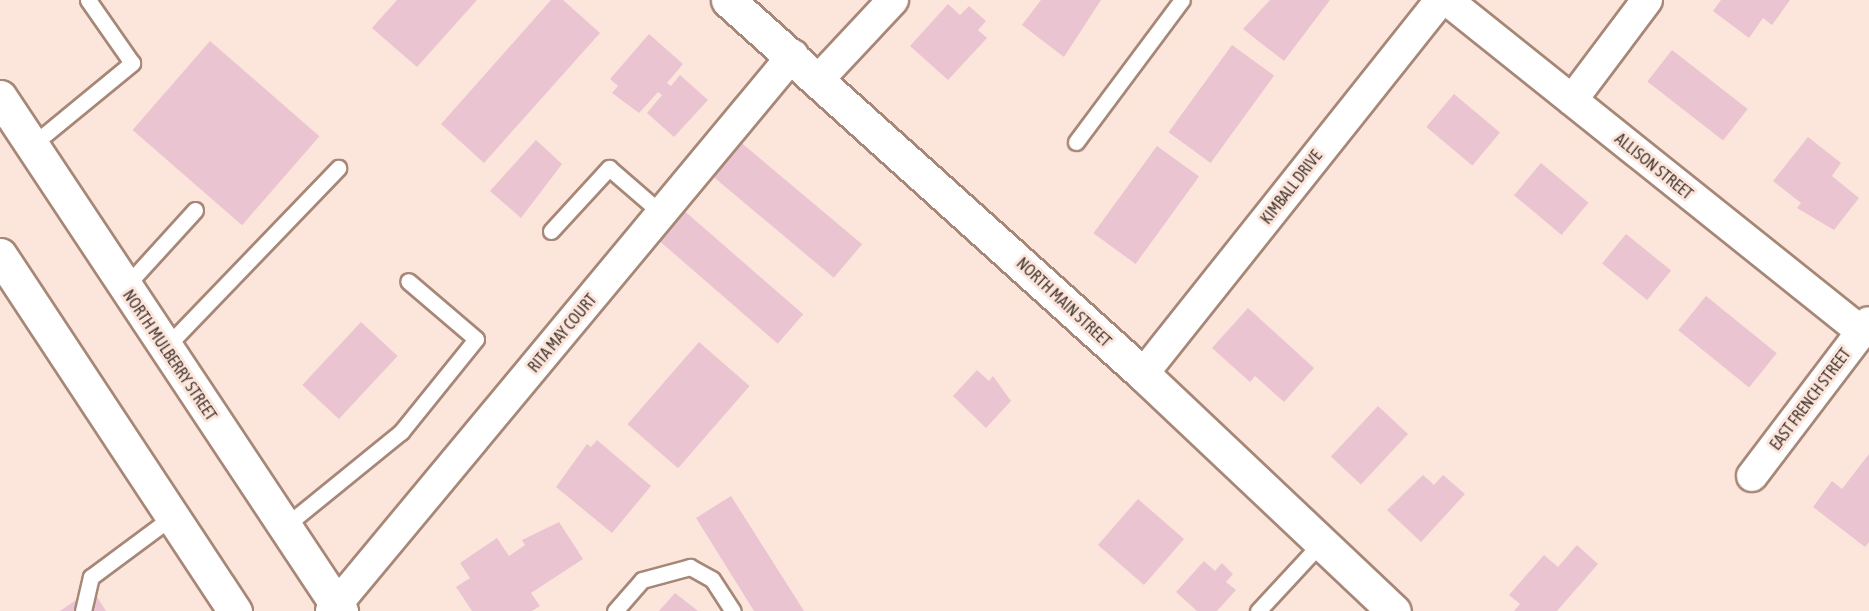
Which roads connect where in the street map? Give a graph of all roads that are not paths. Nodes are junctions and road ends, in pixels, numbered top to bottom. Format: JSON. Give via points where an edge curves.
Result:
{"nodes":[{"id":1,"x":88,"y":0,"type":"edge"},
{"id":2,"x":728,"y":0,"type":"edge"},
{"id":3,"x":893,"y":0,"type":"edge"},
{"id":4,"x":1182,"y":0,"type":"edge"},
{"id":5,"x":1440,"y":0,"type":"edge"},
{"id":6,"x":1448,"y":0,"type":"edge"},
{"id":7,"x":1647,"y":0,"type":"edge"},
{"id":8,"x":793,"y":55,"type":"junction"},
{"id":9,"x":820,"y":78,"type":"junction"},
{"id":10,"x":0,"y":97,"type":"edge"},
{"id":11,"x":1572,"y":100,"type":"junction"},
{"id":12,"x":1076,"y":142,"type":"dead end"},
{"id":13,"x":31,"y":146,"type":"junction"},
{"id":14,"x":338,"y":168,"type":"dead end"},
{"id":15,"x":195,"y":210,"type":"dead end"},
{"id":16,"x":661,"y":213,"type":"junction"},
{"id":17,"x":552,"y":231,"type":"dead end"},
{"id":18,"x":0,"y":255,"type":"edge"},
{"id":19,"x":408,"y":281,"type":"dead end"},
{"id":20,"x":125,"y":287,"type":"junction"},
{"id":21,"x":1865,"y":327,"type":"edge"},
{"id":22,"x":165,"y":348,"type":"junction"},
{"id":23,"x":1143,"y":374,"type":"junction"},
{"id":24,"x":1752,"y":476,"type":"dead end"},
{"id":25,"x":173,"y":516,"type":"junction"},
{"id":26,"x":284,"y":527,"type":"junction"},
{"id":27,"x":1320,"y":544,"type":"junction"},
{"id":28,"x":336,"y":609,"type":"edge"},
{"id":29,"x":83,"y":611,"type":"edge"},
{"id":30,"x":235,"y":611,"type":"edge"},
{"id":31,"x":615,"y":611,"type":"edge"},
{"id":32,"x":733,"y":611,"type":"edge"},
{"id":33,"x":1258,"y":611,"type":"edge"},
{"id":34,"x":1394,"y":611,"type":"edge"}],
"edges":[{"from":1,"to":13,"type":"lane","via":[[132,63]]},
{"from":2,"to":8,"type":"main road","name":"NORTH MAIN STREET"},
{"from":3,"to":9,"type":"street"},
{"from":4,"to":12,"type":"lane"},
{"from":5,"to":23,"type":"street","name":"KIMBALL DRIVE"},
{"from":6,"to":11,"type":"street","name":"ALLISON STREET"},
{"from":7,"to":11,"type":"street"},
{"from":8,"to":9,"type":"main road","name":"NORTH MAIN STREET"},
{"from":8,"to":16,"type":"street","name":"RITA MAY COURT"},
{"from":9,"to":23,"type":"main road","name":"NORTH MAIN STREET"},
{"from":10,"to":13,"type":"main road","name":"NORTH MULBERRY STREET"},
{"from":11,"to":21,"type":"street","name":"ALLISON STREET"},
{"from":13,"to":20,"type":"main road","name":"NORTH MULBERRY STREET"},
{"from":14,"to":22,"type":"lane"},
{"from":15,"to":20,"type":"lane"},
{"from":16,"to":17,"type":"lane","via":[[609,168]]},
{"from":16,"to":28,"type":"street","name":"RITA MAY COURT"},
{"from":18,"to":25,"type":"main road"},
{"from":19,"to":26,"type":"lane","via":[[476,339],[401,432]]},
{"from":20,"to":22,"type":"main road","name":"NORTH MULBERRY STREET"},
{"from":21,"to":24,"type":"street","name":"EAST FRENCH STREET"},
{"from":22,"to":26,"type":"main road","name":"NORTH MULBERRY STREET"},
{"from":23,"to":27,"type":"main road","name":"NORTH MAIN STREET"},
{"from":25,"to":29,"type":"lane","via":[[91,577]]},
{"from":25,"to":30,"type":"main road"},
{"from":26,"to":28,"type":"main road","name":"NORTH MULBERRY STREET"},
{"from":27,"to":33,"type":"lane"},
{"from":27,"to":34,"type":"main road","name":"NORTH MAIN STREET"},
{"from":31,"to":32,"type":"lane","via":[[642,580],[690,567],[712,579]]}]}
